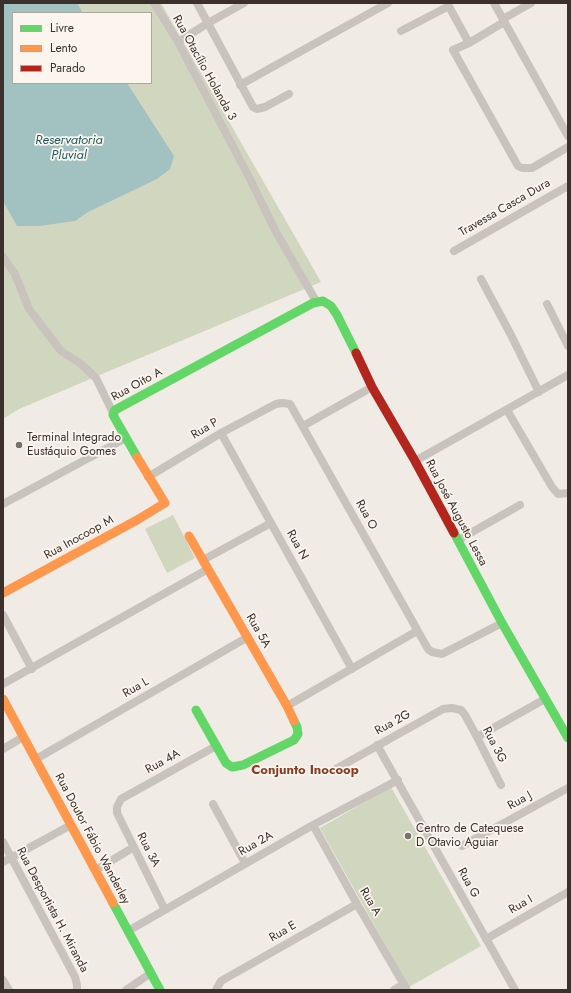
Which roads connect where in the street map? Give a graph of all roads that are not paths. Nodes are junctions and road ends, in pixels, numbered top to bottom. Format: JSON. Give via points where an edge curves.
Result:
{"nodes":[{"id":1,"x":154,"y":3,"type":"edge"},
{"id":2,"x":197,"y":3,"type":"edge"},
{"id":3,"x":244,"y":3,"type":"edge"},
{"id":4,"x":388,"y":3,"type":"edge"},
{"id":5,"x":494,"y":3,"type":"edge"},
{"id":6,"x":531,"y":3,"type":"edge"},
{"id":7,"x":448,"y":4,"type":"edge"},
{"id":8,"x":504,"y":20,"type":"junction"},
{"id":9,"x":208,"y":23,"type":"junction"},
{"id":10,"x":401,"y":31,"type":"dead end"},
{"id":11,"x":178,"y":42,"type":"junction"},
{"id":12,"x":469,"y":43,"type":"junction"},
{"id":13,"x":240,"y":85,"type":"junction"},
{"id":14,"x":289,"y":94,"type":"dead end"},
{"id":15,"x":568,"y":136,"type":"edge"},
{"id":16,"x":568,"y":147,"type":"edge"},
{"id":17,"x":568,"y":186,"type":"edge"},
{"id":18,"x":454,"y":251,"type":"dead end"},
{"id":19,"x":3,"y":257,"type":"edge"},
{"id":20,"x":481,"y":279,"type":"dead end"},
{"id":21,"x":319,"y":301,"type":"junction"},
{"id":22,"x":547,"y":304,"type":"dead end"},
{"id":23,"x":568,"y":346,"type":"edge"},
{"id":24,"x":568,"y":375,"type":"edge"},
{"id":25,"x":372,"y":387,"type":"junction"},
{"id":26,"x":539,"y":392,"type":"junction"},
{"id":27,"x":276,"y":404,"type":"joint"},
{"id":28,"x":507,"y":410,"type":"junction"},
{"id":29,"x":113,"y":413,"type":"junction"},
{"id":30,"x":303,"y":426,"type":"junction"},
{"id":31,"x":221,"y":434,"type":"junction"},
{"id":32,"x":126,"y":438,"type":"junction"},
{"id":33,"x":415,"y":461,"type":"junction"},
{"id":34,"x":148,"y":477,"type":"junction"},
{"id":35,"x":568,"y":493,"type":"edge"},
{"id":36,"x":3,"y":504,"type":"edge"},
{"id":37,"x":520,"y":505,"type":"dead end"},
{"id":38,"x":270,"y":523,"type":"junction"},
{"id":39,"x":188,"y":536,"type":"dead end"},
{"id":40,"x":458,"y":540,"type":"junction"},
{"id":41,"x":203,"y":560,"type":"junction"},
{"id":42,"x":208,"y":569,"type":"junction"},
{"id":43,"x":3,"y":593,"type":"edge"},
{"id":44,"x":3,"y":616,"type":"edge"},
{"id":45,"x":502,"y":623,"type":"junction"},
{"id":46,"x":417,"y":631,"type":"junction"},
{"id":47,"x":248,"y":637,"type":"junction"},
{"id":48,"x":32,"y":669,"type":"junction"},
{"id":49,"x":352,"y":669,"type":"junction"},
{"id":50,"x":3,"y":684,"type":"edge"},
{"id":51,"x":545,"y":698,"type":"junction"},
{"id":52,"x":3,"y":699,"type":"edge"},
{"id":53,"x":288,"y":706,"type":"junction"},
{"id":54,"x":196,"y":710,"type":"dead end"},
{"id":55,"x":465,"y":716,"type":"joint"},
{"id":56,"x":24,"y":737,"type":"junction"},
{"id":57,"x":477,"y":737,"type":"junction"},
{"id":58,"x":568,"y":738,"type":"edge"},
{"id":59,"x":377,"y":745,"type":"junction"},
{"id":60,"x":216,"y":746,"type":"junction"},
{"id":61,"x":3,"y":749,"type":"edge"},
{"id":62,"x":36,"y":759,"type":"junction"},
{"id":63,"x":334,"y":770,"type":"dead end"},
{"id":64,"x":398,"y":780,"type":"junction"},
{"id":65,"x":501,"y":785,"type":"dead end"},
{"id":66,"x":568,"y":788,"type":"edge"},
{"id":67,"x":121,"y":799,"type":"joint"},
{"id":68,"x":213,"y":804,"type":"dead end"},
{"id":69,"x":71,"y":825,"type":"junction"},
{"id":70,"x":313,"y":825,"type":"junction"},
{"id":71,"x":3,"y":842,"type":"edge"},
{"id":72,"x":462,"y":846,"type":"dead end"},
{"id":73,"x":134,"y":847,"type":"junction"},
{"id":74,"x":11,"y":858,"type":"junction"},
{"id":75,"x":3,"y":862,"type":"edge"},
{"id":76,"x":245,"y":864,"type":"junction"},
{"id":77,"x":96,"y":870,"type":"junction"},
{"id":78,"x":568,"y":892,"type":"edge"},
{"id":79,"x":357,"y":904,"type":"junction"},
{"id":80,"x":165,"y":910,"type":"junction"},
{"id":81,"x":128,"y":931,"type":"junction"},
{"id":82,"x":486,"y":939,"type":"junction"},
{"id":83,"x":152,"y":973,"type":"junction"},
{"id":84,"x":3,"y":980,"type":"edge"},
{"id":85,"x":405,"y":987,"type":"edge"},
{"id":86,"x":78,"y":989,"type":"edge"},
{"id":87,"x":9,"y":990,"type":"edge"},
{"id":88,"x":126,"y":990,"type":"edge"},
{"id":89,"x":160,"y":990,"type":"edge"},
{"id":90,"x":216,"y":990,"type":"edge"},
{"id":91,"x":394,"y":990,"type":"edge"},
{"id":92,"x":515,"y":990,"type":"edge"}],
"edges":[{"from":1,"to":11,"type":"street","name":"Rua Otacílio Holanda 3"},
{"from":2,"to":9,"type":"street"},
{"from":3,"to":9,"type":"street"},
{"from":4,"to":13,"type":"street"},
{"from":5,"to":8,"type":"street"},
{"from":6,"to":8,"type":"street"},
{"from":7,"to":10,"type":"street"},
{"from":7,"to":12,"type":"street"},
{"from":8,"to":12,"type":"street"},
{"from":8,"to":15,"type":"street"},
{"from":9,"to":11,"type":"street"},
{"from":9,"to":13,"type":"street"},
{"from":11,"to":21,"type":"street","name":"Rua Otacílio Holanda 3","via":[[276,232]]},
{"from":12,"to":16,"type":"street","via":[[453,50],[518,166],[532,168]]},
{"from":13,"to":14,"type":"street","via":[[257,110]]},
{"from":17,"to":18,"type":"street","name":"Travessa Casca Dura"},
{"from":19,"to":29,"type":"street","via":[[15,274],[29,309],[61,351],[96,378]]},
{"from":20,"to":26,"type":"street"},
{"from":21,"to":25,"type":"street","name":"Rua José Augusto Lessa","via":[[331,306],[337,315]]},
{"from":21,"to":29,"type":"street","name":"Rua Oito A"},
{"from":22,"to":23,"type":"street"},
{"from":24,"to":26,"type":"street"},
{"from":25,"to":30,"type":"street"},
{"from":25,"to":33,"type":"street","name":"Rua José Augusto Lessa"},
{"from":26,"to":28,"type":"street"},
{"from":27,"to":30,"type":"street","name":"Rua O","via":[[290,404]]},
{"from":27,"to":31,"type":"street","name":"Rua P"},
{"from":28,"to":33,"type":"street"},
{"from":28,"to":35,"type":"street","via":[[552,488],[558,494]]},
{"from":29,"to":32,"type":"street","name":"Rua Oito A"},
{"from":30,"to":46,"type":"street","name":"Rua O"},
{"from":31,"to":34,"type":"street","name":"Rua P"},
{"from":31,"to":38,"type":"street","name":"Rua N"},
{"from":32,"to":34,"type":"street","name":"Rua Oito A"},
{"from":32,"to":36,"type":"street"},
{"from":33,"to":40,"type":"street","name":"Rua José Augusto Lessa"},
{"from":34,"to":43,"type":"street","name":"Rua Inocoop M","via":[[165,503]]},
{"from":37,"to":40,"type":"street"},
{"from":38,"to":41,"type":"street"},
{"from":38,"to":49,"type":"street","name":"Rua N"},
{"from":39,"to":41,"type":"street","name":"Rua 5A"},
{"from":40,"to":45,"type":"street","name":"Rua José Augusto Lessa"},
{"from":41,"to":42,"type":"street","name":"Rua 5A"},
{"from":42,"to":47,"type":"street","name":"Rua 5A"},
{"from":42,"to":48,"type":"street"},
{"from":44,"to":48,"type":"street"},
{"from":45,"to":46,"type":"street","name":"Rua O","via":[[442,654],[428,649]]},
{"from":45,"to":51,"type":"street","name":"Rua José Augusto Lessa"},
{"from":46,"to":49,"type":"street"},
{"from":47,"to":53,"type":"street","name":"Rua 5A"},
{"from":47,"to":62,"type":"street","name":"Rua L"},
{"from":48,"to":50,"type":"street"},
{"from":49,"to":53,"type":"street"},
{"from":51,"to":57,"type":"street"},
{"from":51,"to":58,"type":"street","name":"Rua José Augusto Lessa"},
{"from":52,"to":56,"type":"street","name":"Rua Doutor Fábio Wanderley"},
{"from":53,"to":60,"type":"street","name":"Rua 5A","via":[[298,731],[294,740],[236,767],[226,763]]},
{"from":54,"to":60,"type":"street"},
{"from":55,"to":57,"type":"street","name":"Rua 3G"},
{"from":55,"to":59,"type":"street","name":"Rua 2G","via":[[457,708],[443,709]]},
{"from":56,"to":61,"type":"street"},
{"from":56,"to":62,"type":"street","name":"Rua Doutor Fábio Wanderley"},
{"from":57,"to":65,"type":"street","name":"Rua 3G"},
{"from":59,"to":63,"type":"street","name":"Rua 2G"},
{"from":59,"to":64,"type":"street","name":"Rua G"},
{"from":60,"to":67,"type":"street","name":"Rua 4A"},
{"from":62,"to":69,"type":"street","name":"Rua Doutor Fábio Wanderley"},
{"from":64,"to":70,"type":"street","name":"Rua 2A"},
{"from":64,"to":82,"type":"street","name":"Rua G"},
{"from":66,"to":72,"type":"street","name":"Rua J"},
{"from":67,"to":73,"type":"street","name":"Rua 3A","via":[[117,813]]},
{"from":68,"to":76,"type":"street"},
{"from":69,"to":74,"type":"street"},
{"from":69,"to":77,"type":"street","name":"Rua Doutor Fábio Wanderley"},
{"from":70,"to":76,"type":"street","name":"Rua 2A"},
{"from":70,"to":79,"type":"street","name":"Rua A"},
{"from":71,"to":74,"type":"street","name":"Rua Desportista H. Miranda"},
{"from":73,"to":77,"type":"street"},
{"from":73,"to":80,"type":"street","name":"Rua 3A"},
{"from":74,"to":75,"type":"street"},
{"from":74,"to":86,"type":"street","name":"Rua Desportista H. Miranda","via":[[75,976]]},
{"from":76,"to":80,"type":"street","name":"Rua 2A"},
{"from":77,"to":81,"type":"street","name":"Rua Doutor Fábio Wanderley"},
{"from":78,"to":82,"type":"street","name":"Rua I"},
{"from":79,"to":85,"type":"street","name":"Rua A"},
{"from":79,"to":90,"type":"street","name":"Rua E","via":[[221,981]]},
{"from":80,"to":81,"type":"street","name":"Rua 2A"},
{"from":81,"to":83,"type":"street","name":"Rua Doutor Fábio Wanderley"},
{"from":82,"to":92,"type":"street","name":"Rua G"},
{"from":83,"to":88,"type":"street"},
{"from":83,"to":89,"type":"street","name":"Rua Doutor Fábio Wanderley"},
{"from":84,"to":87,"type":"street"},
{"from":85,"to":91,"type":"street"}]}
